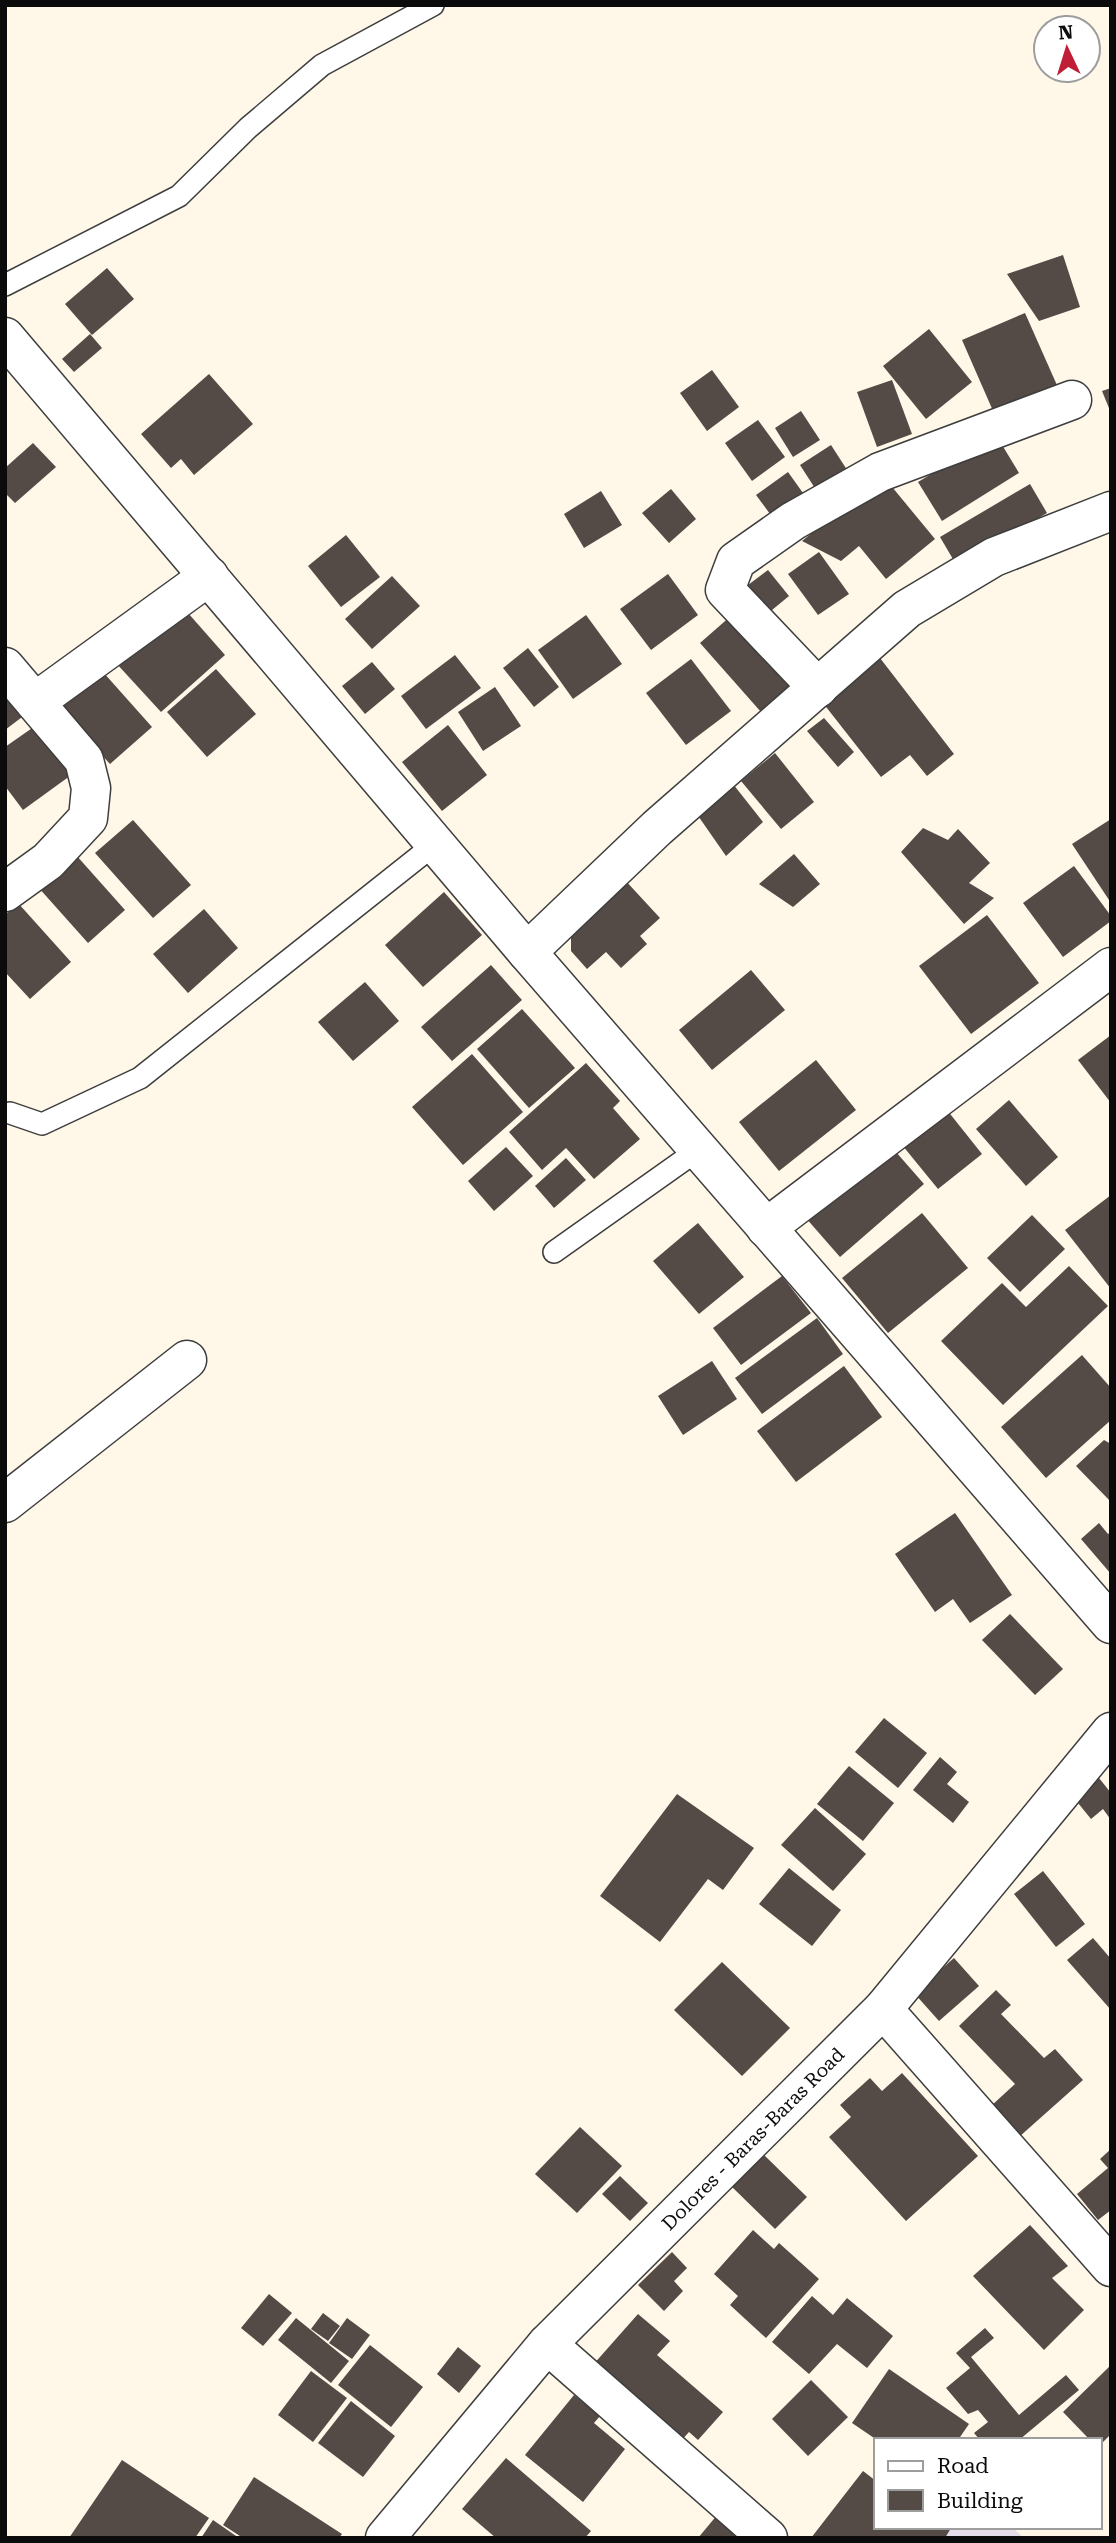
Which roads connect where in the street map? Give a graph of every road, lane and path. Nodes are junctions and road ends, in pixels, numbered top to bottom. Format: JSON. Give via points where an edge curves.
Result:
{"nodes":[{"id":1,"x":433,"y":5,"type":"edge"},
{"id":2,"x":5,"y":285,"type":"edge"},
{"id":3,"x":5,"y":337,"type":"edge"},
{"id":4,"x":1072,"y":400,"type":"dead end"},
{"id":5,"x":1111,"y":511,"type":"edge"},
{"id":6,"x":209,"y":576,"type":"junction"},
{"id":7,"x":5,"y":667,"type":"edge"},
{"id":8,"x":818,"y":688,"type":"junction"},
{"id":9,"x":35,"y":702,"type":"junction"},
{"id":10,"x":435,"y":844,"type":"junction"},
{"id":11,"x":5,"y":892,"type":"edge"},
{"id":12,"x":527,"y":952,"type":"junction"},
{"id":13,"x":1111,"y":967,"type":"edge"},
{"id":14,"x":10,"y":1113,"type":"dead end"},
{"id":15,"x":698,"y":1150,"type":"junction"},
{"id":16,"x":766,"y":1228,"type":"junction"},
{"id":17,"x":554,"y":1252,"type":"dead end"},
{"id":18,"x":187,"y":1360,"type":"dead end"},
{"id":19,"x":5,"y":1503,"type":"edge"},
{"id":20,"x":1111,"y":1624,"type":"edge"},
{"id":21,"x":1111,"y":1732,"type":"edge"},
{"id":22,"x":883,"y":2009,"type":"junction"},
{"id":23,"x":1111,"y":2267,"type":"edge"},
{"id":24,"x":547,"y":2344,"type":"junction"},
{"id":25,"x":385,"y":2538,"type":"edge"},
{"id":26,"x":768,"y":2538,"type":"edge"}],
"edges":[{"from":1,"to":2,"type":"lane","via":[[323,65],[179,195]]},
{"from":3,"to":6,"type":"street"},
{"from":4,"to":8,"type":"street","via":[[880,472],[793,521],[736,561],[725,590]]},
{"from":5,"to":8,"type":"street","via":[[994,556],[907,609]]},
{"from":6,"to":9,"type":"street"},
{"from":6,"to":10,"type":"street"},
{"from":7,"to":9,"type":"street"},
{"from":8,"to":12,"type":"street","via":[[657,828]]},
{"from":9,"to":11,"type":"street","via":[[84,760],[91,788],[88,818],[48,860]]},
{"from":10,"to":12,"type":"street"},
{"from":10,"to":14,"type":"lane","via":[[140,1078],[42,1124]]},
{"from":12,"to":15,"type":"street"},
{"from":13,"to":16,"type":"street"},
{"from":15,"to":16,"type":"street"},
{"from":15,"to":17,"type":"lane"},
{"from":16,"to":20,"type":"street"},
{"from":18,"to":19,"type":"street"},
{"from":21,"to":22,"type":"street","name":"Dolores - Baras-Baras Road"},
{"from":22,"to":23,"type":"street"},
{"from":22,"to":24,"type":"street","name":"Dolores - Baras-Baras Road"},
{"from":24,"to":25,"type":"street","name":"Dolores - Baras-Baras Road"},
{"from":24,"to":26,"type":"street"}]}
